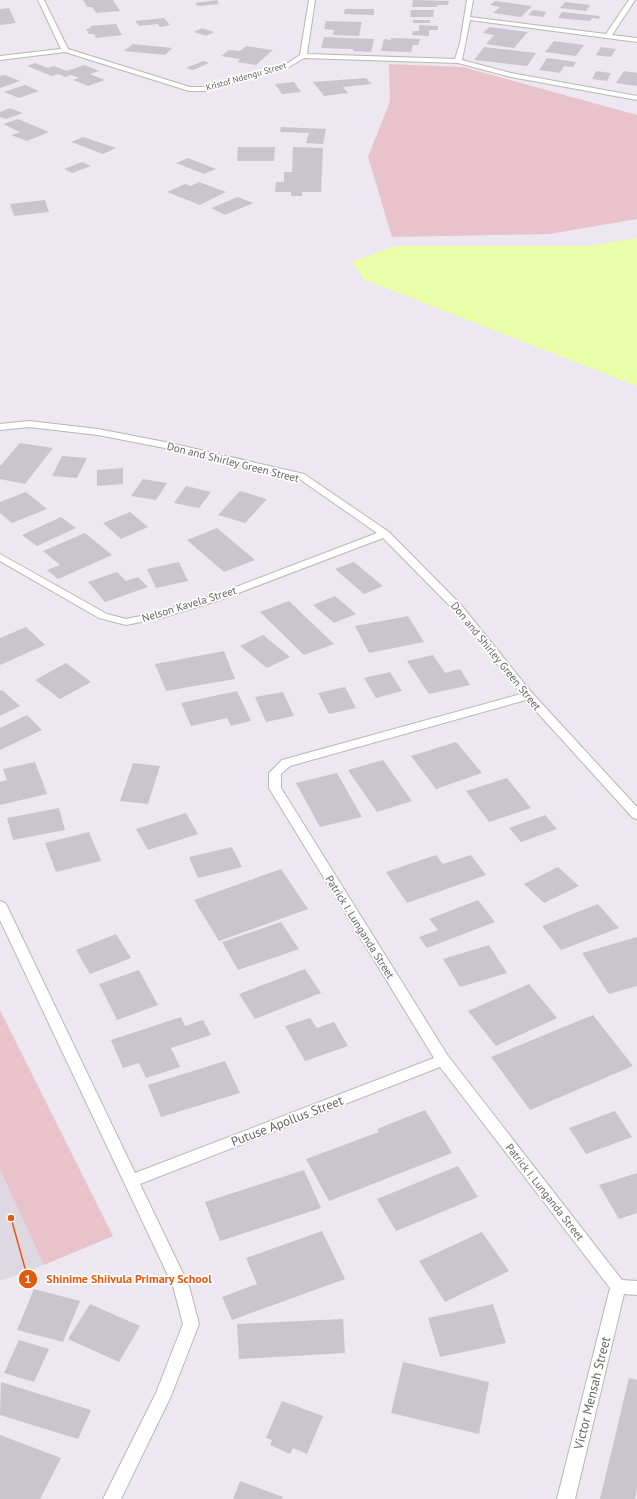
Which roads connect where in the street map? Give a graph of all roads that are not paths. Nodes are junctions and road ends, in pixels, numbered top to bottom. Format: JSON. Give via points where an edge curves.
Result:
{"nodes":[{"id":1,"x":41,"y":0,"type":"edge"},
{"id":2,"x":309,"y":0,"type":"edge"},
{"id":3,"x":312,"y":0,"type":"edge"},
{"id":4,"x":470,"y":0,"type":"edge"},
{"id":5,"x":632,"y":0,"type":"edge"},
{"id":6,"x":467,"y":18,"type":"junction"},
{"id":7,"x":608,"y":36,"type":"junction"},
{"id":8,"x":637,"y":40,"type":"edge"},
{"id":9,"x":65,"y":50,"type":"junction"},
{"id":10,"x":303,"y":56,"type":"junction"},
{"id":11,"x":0,"y":58,"type":"edge"},
{"id":12,"x":458,"y":61,"type":"junction"},
{"id":13,"x":637,"y":98,"type":"edge"},
{"id":14,"x":0,"y":427,"type":"edge"},
{"id":15,"x":385,"y":534,"type":"junction"},
{"id":16,"x":0,"y":557,"type":"edge"},
{"id":17,"x":528,"y":696,"type":"junction"},
{"id":18,"x":637,"y":815,"type":"edge"},
{"id":19,"x":0,"y":906,"type":"edge"},
{"id":20,"x":443,"y":1060,"type":"junction"},
{"id":21,"x":132,"y":1181,"type":"junction"},
{"id":22,"x":618,"y":1287,"type":"junction"},
{"id":23,"x":637,"y":1288,"type":"edge"},
{"id":24,"x":112,"y":1499,"type":"edge"},
{"id":25,"x":566,"y":1499,"type":"edge"}],
"edges":[{"from":1,"to":9,"type":"street"},
{"from":2,"to":3,"type":"street"},
{"from":3,"to":10,"type":"street"},
{"from":4,"to":6,"type":"street"},
{"from":5,"to":7,"type":"street"},
{"from":6,"to":7,"type":"street"},
{"from":6,"to":12,"type":"street"},
{"from":7,"to":8,"type":"street"},
{"from":9,"to":10,"type":"street","name":"Kristof Ndengu Street","via":[[190,89],[206,89],[274,70],[287,66]]},
{"from":9,"to":11,"type":"street"},
{"from":10,"to":12,"type":"street"},
{"from":12,"to":13,"type":"street","via":[[511,75]]},
{"from":14,"to":15,"type":"street","name":"Don and Shirley Green Street","via":[[29,424],[98,432],[300,476]]},
{"from":15,"to":16,"type":"street","name":"Nelson Kavela Street","via":[[216,598],[157,616],[126,622],[103,616]]},
{"from":15,"to":17,"type":"street","name":"Don and Shirley Green Street","via":[[458,608]]},
{"from":17,"to":18,"type":"street","name":"Don and Shirley Green Street"},
{"from":17,"to":20,"type":"street","name":"Patrick I. Lunganda Street","via":[[286,763],[275,773],[275,788]]},
{"from":19,"to":21,"type":"street"},
{"from":20,"to":21,"type":"street","name":"Putuse Apollus Street"},
{"from":20,"to":22,"type":"street","name":"Patrick I. Lunganda Street"},
{"from":21,"to":24,"type":"street","via":[[181,1286],[191,1324],[163,1396]]},
{"from":22,"to":23,"type":"street"},
{"from":22,"to":25,"type":"street","name":"Victor Mensah Street"}]}
